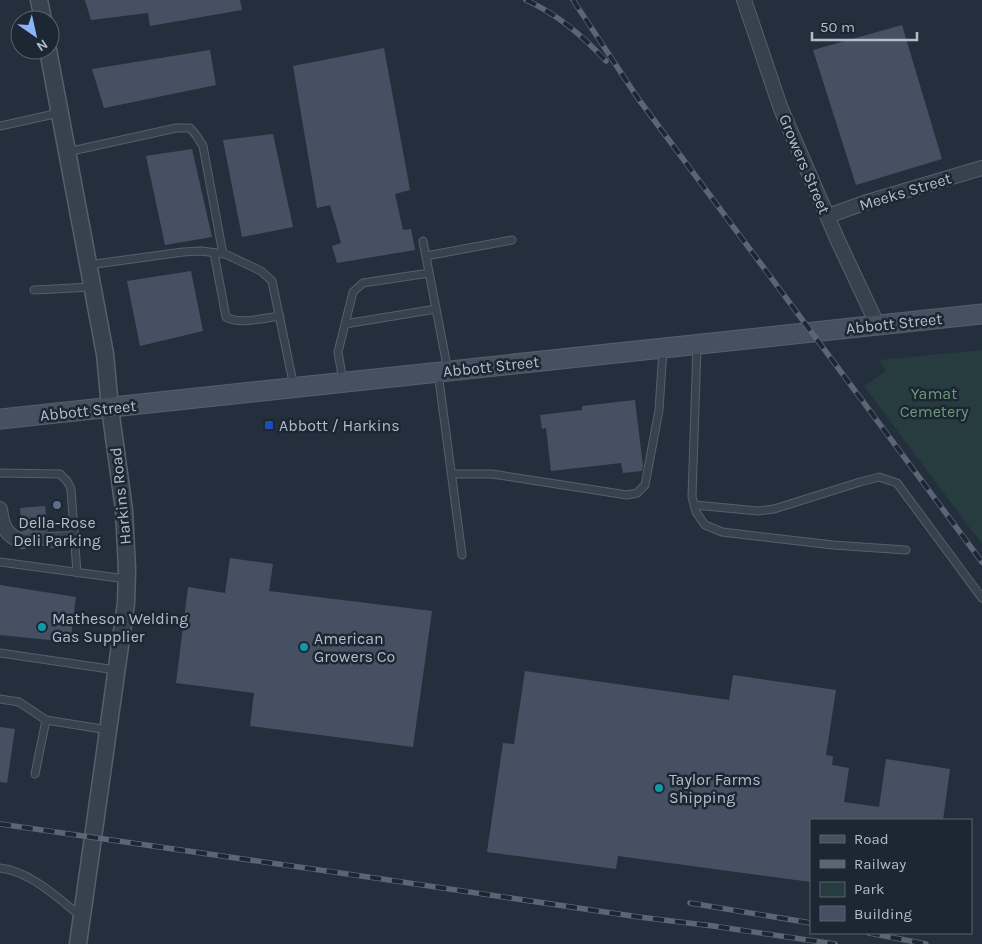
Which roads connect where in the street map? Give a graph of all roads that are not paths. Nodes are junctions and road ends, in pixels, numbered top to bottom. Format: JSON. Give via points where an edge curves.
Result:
{"nodes":[{"id":1,"x":744,"y":0,"type":"edge"},
{"id":2,"x":50,"y":60,"type":"edge"},
{"id":3,"x":60,"y":113,"type":"junction"},
{"id":4,"x":0,"y":126,"type":"edge"},
{"id":5,"x":67,"y":152,"type":"junction"},
{"id":6,"x":982,"y":168,"type":"edge"},
{"id":7,"x":828,"y":216,"type":"junction"},
{"id":8,"x":512,"y":240,"type":"dead end"},
{"id":9,"x":423,"y":241,"type":"dead end"},
{"id":10,"x":214,"y":253,"type":"junction"},
{"id":11,"x":223,"y":254,"type":"junction"},
{"id":12,"x":426,"y":256,"type":"junction"},
{"id":13,"x":88,"y":265,"type":"junction"},
{"id":14,"x":429,"y":273,"type":"junction"},
{"id":15,"x":93,"y":287,"type":"junction"},
{"id":16,"x":34,"y":290,"type":"dead end"},
{"id":17,"x":436,"y":310,"type":"junction"},
{"id":18,"x":982,"y":314,"type":"edge"},
{"id":19,"x":280,"y":316,"type":"junction"},
{"id":20,"x":345,"y":324,"type":"junction"},
{"id":21,"x":877,"y":324,"type":"junction"},
{"id":22,"x":697,"y":344,"type":"junction"},
{"id":23,"x":663,"y":348,"type":"junction"},
{"id":24,"x":443,"y":371,"type":"junction"},
{"id":25,"x":343,"y":382,"type":"junction"},
{"id":26,"x":294,"y":388,"type":"junction"},
{"id":27,"x":110,"y":408,"type":"junction"},
{"id":28,"x":0,"y":419,"type":"edge"},
{"id":29,"x":0,"y":473,"type":"edge"},
{"id":30,"x":451,"y":474,"type":"junction"},
{"id":31,"x":695,"y":505,"type":"junction"},
{"id":32,"x":0,"y":509,"type":"edge"},
{"id":33,"x":74,"y":539,"type":"junction"},
{"id":34,"x":48,"y":540,"type":"tunnel mouth"},
{"id":35,"x":23,"y":542,"type":"tunnel mouth"},
{"id":36,"x":906,"y":550,"type":"dead end"},
{"id":37,"x":462,"y":555,"type":"dead end"},
{"id":38,"x":0,"y":562,"type":"edge"},
{"id":39,"x":77,"y":573,"type":"junction"},
{"id":40,"x":126,"y":580,"type":"junction"},
{"id":41,"x":982,"y":598,"type":"edge"},
{"id":42,"x":0,"y":653,"type":"edge"},
{"id":43,"x":117,"y":670,"type":"junction"},
{"id":44,"x":0,"y":699,"type":"edge"},
{"id":45,"x":46,"y":720,"type":"junction"},
{"id":46,"x":108,"y":730,"type":"junction"},
{"id":47,"x":35,"y":774,"type":"dead end"},
{"id":48,"x":0,"y":868,"type":"edge"},
{"id":49,"x":82,"y":918,"type":"junction"},
{"id":50,"x":78,"y":944,"type":"edge"}],
"edges":[{"from":1,"to":7,"type":"street","name":"Growers Street","via":[[781,109]]},
{"from":2,"to":3,"type":"street","name":"Harkins Road"},
{"from":3,"to":4,"type":"lane"},
{"from":3,"to":5,"type":"street","name":"Harkins Road"},
{"from":5,"to":11,"type":"lane","via":[[176,128],[190,128],[202,146]]},
{"from":5,"to":13,"type":"street","name":"Harkins Road"},
{"from":6,"to":7,"type":"street","name":"Meeks Street"},
{"from":7,"to":21,"type":"street","name":"Growers Street"},
{"from":8,"to":12,"type":"lane"},
{"from":9,"to":12,"type":"lane"},
{"from":10,"to":11,"type":"lane"},
{"from":10,"to":13,"type":"lane","via":[[184,252]]},
{"from":10,"to":19,"type":"lane","via":[[226,317],[248,320]]},
{"from":11,"to":19,"type":"lane","via":[[261,270],[272,281]]},
{"from":12,"to":14,"type":"lane"},
{"from":13,"to":15,"type":"street","name":"Harkins Road"},
{"from":14,"to":17,"type":"lane"},
{"from":14,"to":20,"type":"lane","via":[[363,283],[353,292]]},
{"from":15,"to":16,"type":"lane"},
{"from":15,"to":27,"type":"street","name":"Harkins Road","via":[[105,354]]},
{"from":17,"to":20,"type":"lane"},
{"from":17,"to":24,"type":"lane"},
{"from":18,"to":21,"type":"main road","name":"Abbott Street"},
{"from":19,"to":26,"type":"lane"},
{"from":20,"to":25,"type":"lane","via":[[338,352]]},
{"from":21,"to":22,"type":"main road","name":"Abbott Street"},
{"from":22,"to":23,"type":"main road","name":"Abbott Street"},
{"from":22,"to":31,"type":"lane","via":[[692,496]]},
{"from":23,"to":24,"type":"main road","name":"Abbott Street"},
{"from":23,"to":30,"type":"lane","via":[[659,410],[645,485],[637,492],[627,495],[492,474]]},
{"from":24,"to":25,"type":"main road","name":"Abbott Street"},
{"from":24,"to":30,"type":"lane"},
{"from":25,"to":26,"type":"main road","name":"Abbott Street"},
{"from":26,"to":27,"type":"main road","name":"Abbott Street"},
{"from":27,"to":28,"type":"main road","name":"Abbott Street"},
{"from":27,"to":40,"type":"street","name":"Harkins Road","via":[[124,510]]},
{"from":29,"to":33,"type":"lane","via":[[60,474],[71,489]]},
{"from":30,"to":37,"type":"lane"},
{"from":31,"to":36,"type":"lane","via":[[705,525],[722,532]]},
{"from":31,"to":41,"type":"lane","via":[[758,511],[774,509],[879,477],[897,484]]},
{"from":32,"to":35,"type":"street","via":[[9,535]]},
{"from":33,"to":34,"type":"street"},
{"from":33,"to":39,"type":"lane"},
{"from":38,"to":39,"type":"lane"},
{"from":39,"to":40,"type":"lane"},
{"from":40,"to":43,"type":"street","name":"Harkins Road"},
{"from":42,"to":43,"type":"lane"},
{"from":43,"to":46,"type":"street","name":"Harkins Road"},
{"from":44,"to":45,"type":"lane","via":[[19,702]]},
{"from":45,"to":46,"type":"lane"},
{"from":45,"to":47,"type":"lane"},
{"from":46,"to":49,"type":"street","name":"Harkins Road"},
{"from":48,"to":49,"type":"lane","via":[[11,869],[42,885]]},
{"from":49,"to":50,"type":"street","name":"Harkins Road"}]}
